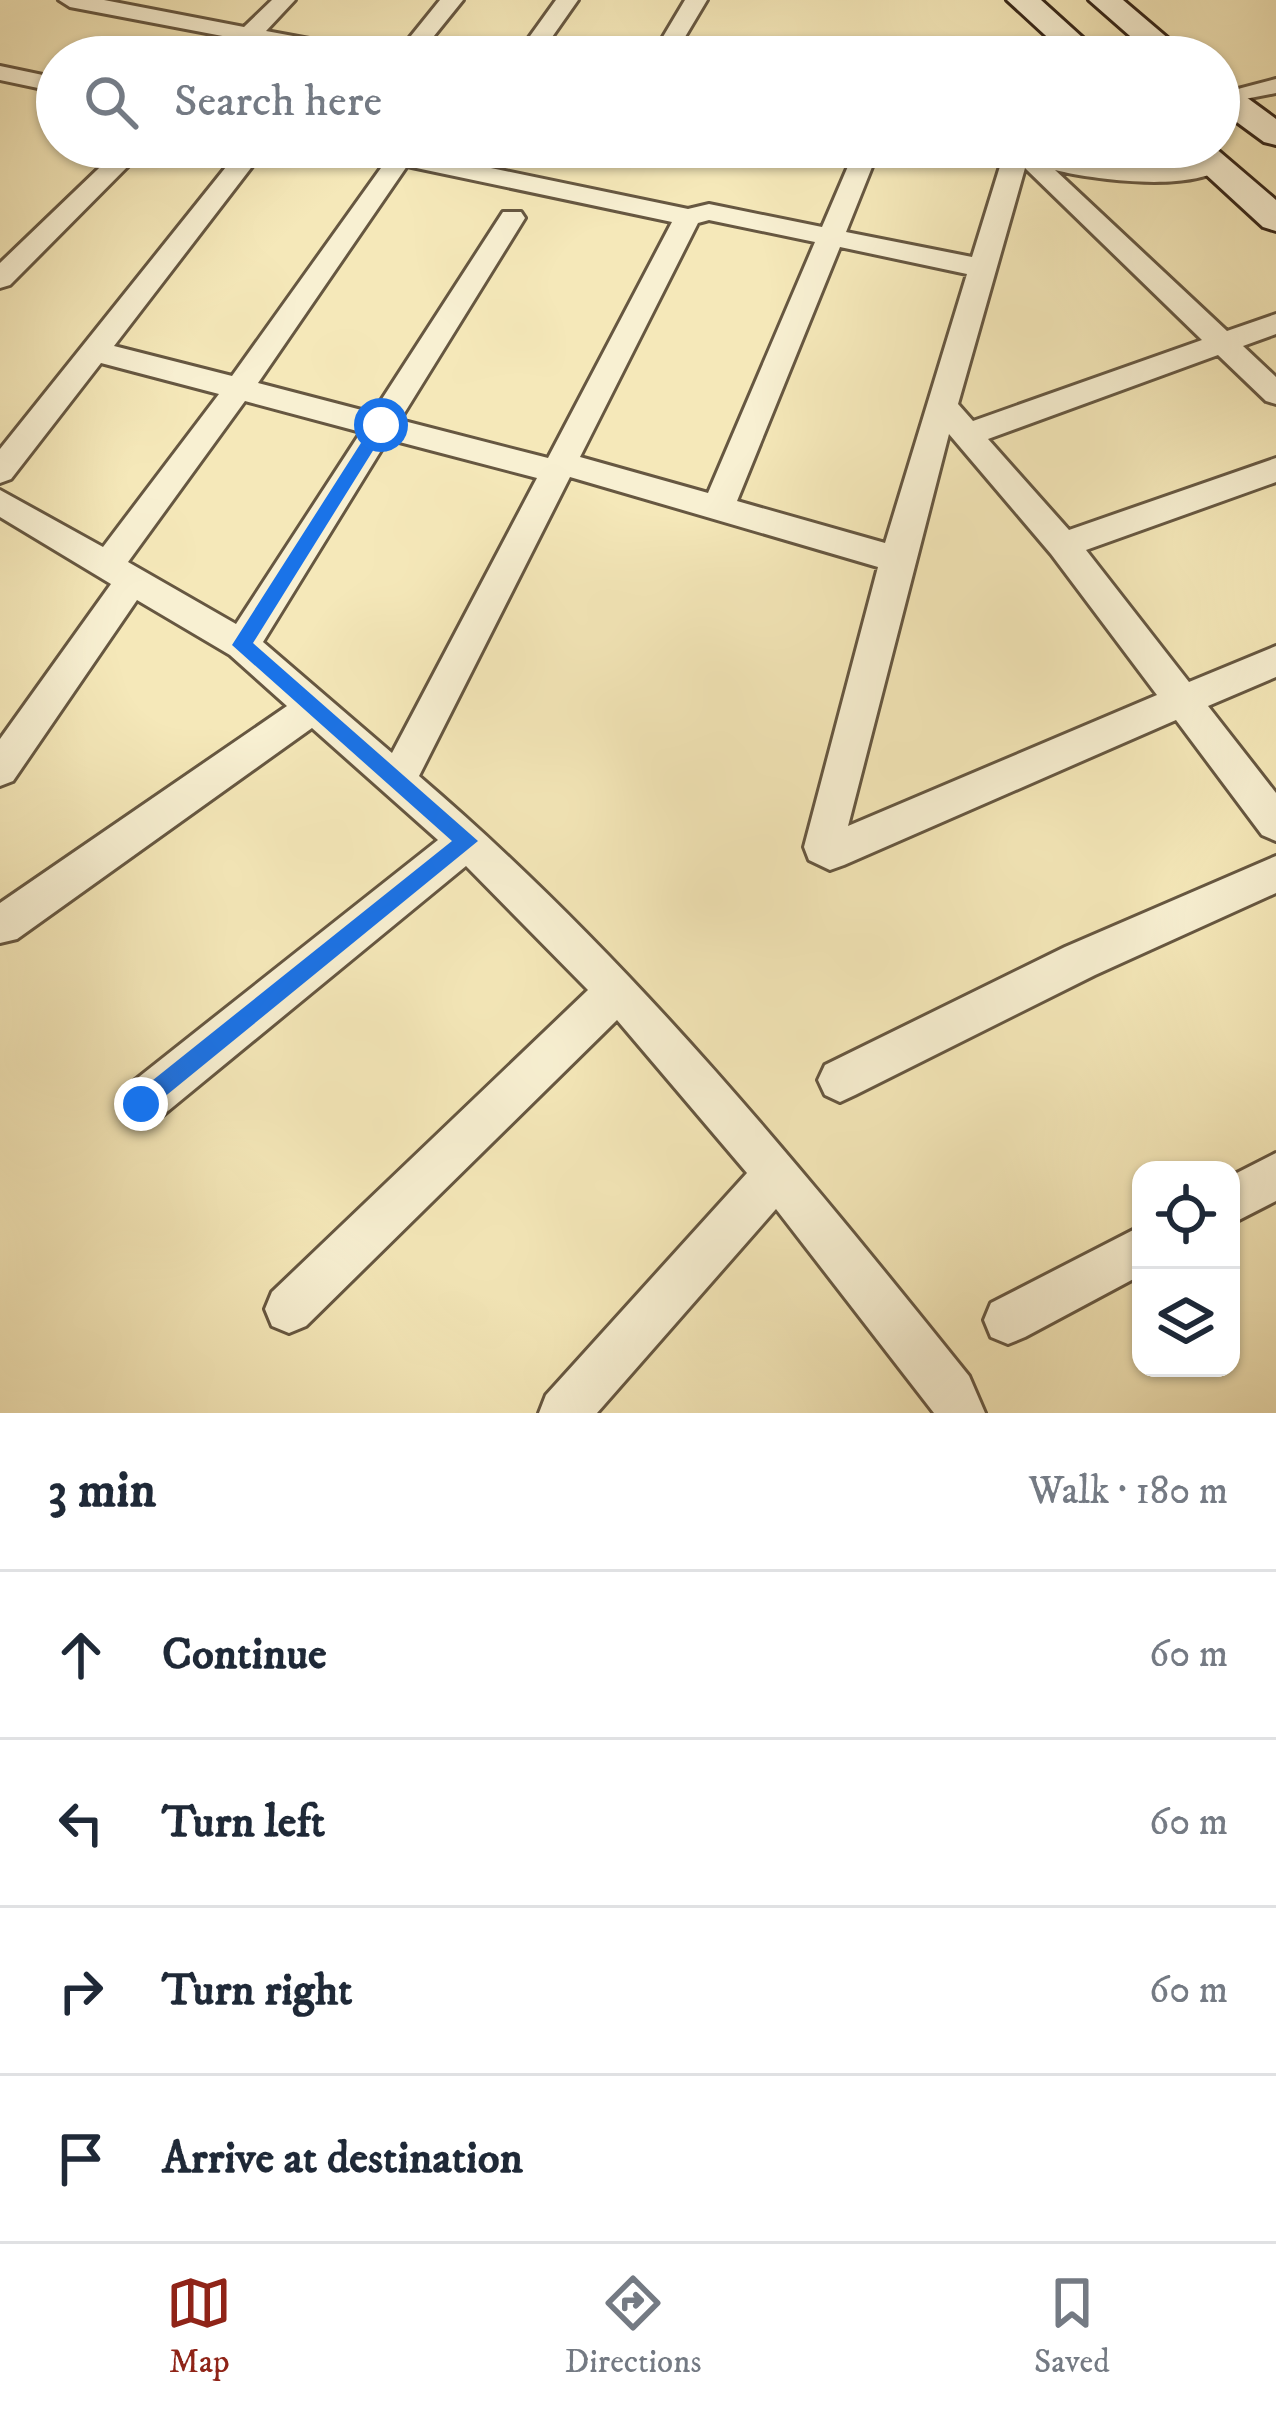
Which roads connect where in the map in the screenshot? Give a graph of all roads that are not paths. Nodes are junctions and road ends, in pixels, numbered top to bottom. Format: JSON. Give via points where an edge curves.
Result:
{"nodes":[{"id":1,"x":70,"y":0,"type":"edge"},
{"id":2,"x":284,"y":0,"type":"edge"},
{"id":3,"x":452,"y":0,"type":"edge"},
{"id":4,"x":567,"y":0,"type":"edge"},
{"id":5,"x":696,"y":0,"type":"edge"},
{"id":6,"x":1022,"y":0,"type":"edge"},
{"id":7,"x":1104,"y":0,"type":"edge"},
{"id":8,"x":250,"y":34,"type":"junction"},
{"id":9,"x":260,"y":36,"type":"edge"},
{"id":10,"x":422,"y":36,"type":"edge"},
{"id":11,"x":541,"y":36,"type":"edge"},
{"id":12,"x":675,"y":36,"type":"edge"},
{"id":13,"x":1064,"y":36,"type":"edge"},
{"id":14,"x":1148,"y":36,"type":"edge"},
{"id":15,"x":4,"y":78,"type":"edge"},
{"id":16,"x":36,"y":82,"type":"edge"},
{"id":17,"x":1276,"y":86,"type":"edge"},
{"id":18,"x":1240,"y":93,"type":"edge"},
{"id":19,"x":1240,"y":109,"type":"edge"},
{"id":20,"x":1276,"y":135,"type":"edge"},
{"id":21,"x":113,"y":168,"type":"edge"},
{"id":22,"x":239,"y":168,"type":"edge"},
{"id":23,"x":393,"y":168,"type":"edge"},
{"id":24,"x":454,"y":168,"type":"edge"},
{"id":25,"x":860,"y":168,"type":"edge"},
{"id":26,"x":1012,"y":168,"type":"edge"},
{"id":27,"x":1039,"y":168,"type":"edge"},
{"id":28,"x":1071,"y":168,"type":"edge"},
{"id":29,"x":1177,"y":168,"type":"edge"},
{"id":30,"x":1217,"y":168,"type":"edge"},
{"id":31,"x":688,"y":217,"type":"junction"},
{"id":32,"x":512,"y":218,"type":"dead end"},
{"id":33,"x":1276,"y":218,"type":"edge"},
{"id":34,"x":832,"y":238,"type":"junction"},
{"id":35,"x":983,"y":268,"type":"junction"},
{"id":36,"x":0,"y":279,"type":"edge"},
{"id":37,"x":1276,"y":324,"type":"edge"},
{"id":38,"x":1223,"y":342,"type":"junction"},
{"id":39,"x":95,"y":351,"type":"junction"},
{"id":40,"x":239,"y":388,"type":"junction"},
{"id":41,"x":1276,"y":394,"type":"edge"},
{"id":42,"x":942,"y":406,"type":"junction"},
{"id":43,"x":381,"y":425,"type":"junction"},
{"id":44,"x":967,"y":435,"type":"junction"},
{"id":45,"x":559,"y":467,"type":"junction"},
{"id":46,"x":1276,"y":470,"type":"edge"},
{"id":47,"x":0,"y":471,"type":"edge"},
{"id":48,"x":0,"y":502,"type":"edge"},
{"id":49,"x":718,"y":508,"type":"junction"},
{"id":50,"x":1063,"y":545,"type":"junction"},
{"id":51,"x":897,"y":559,"type":"junction"},
{"id":52,"x":121,"y":570,"type":"junction"},
{"id":53,"x":242,"y":645,"type":"junction"},
{"id":54,"x":1276,"y":661,"type":"edge"},
{"id":55,"x":1184,"y":704,"type":"junction"},
{"id":56,"x":314,"y":707,"type":"junction"},
{"id":57,"x":0,"y":769,"type":"edge"},
{"id":58,"x":398,"y":779,"type":"junction"},
{"id":59,"x":1276,"y":823,"type":"edge"},
{"id":60,"x":467,"y":841,"type":"junction"},
{"id":61,"x":1276,"y":874,"type":"edge"},
{"id":62,"x":3,"y":925,"type":"dead end"},
{"id":63,"x":618,"y":990,"type":"junction"},
{"id":64,"x":840,"y":1080,"type":"dead end"},
{"id":65,"x":141,"y":1104,"type":"dead end"},
{"id":66,"x":777,"y":1173,"type":"junction"},
{"id":67,"x":1276,"y":1176,"type":"edge"},
{"id":68,"x":1240,"y":1196,"type":"edge"},
{"id":69,"x":1132,"y":1254,"type":"edge"},
{"id":70,"x":289,"y":1309,"type":"dead end"},
{"id":71,"x":1009,"y":1320,"type":"dead end"},
{"id":72,"x":949,"y":1407,"type":"edge"},
{"id":73,"x":564,"y":1413,"type":"edge"}],
"edges":[{"from":1,"to":8,"type":"street"},
{"from":2,"to":8,"type":"street"},
{"from":3,"to":10,"type":"street"},
{"from":4,"to":11,"type":"street"},
{"from":5,"to":12,"type":"street"},
{"from":6,"to":13,"type":"main road"},
{"from":7,"to":14,"type":"main road"},
{"from":8,"to":9,"type":"street"},
{"from":15,"to":16,"type":"street"},
{"from":17,"to":18,"type":"street"},
{"from":19,"to":20,"type":"main road"},
{"from":21,"to":36,"type":"street"},
{"from":22,"to":39,"type":"street"},
{"from":23,"to":40,"type":"street"},
{"from":24,"to":31,"type":"street"},
{"from":25,"to":34,"type":"street"},
{"from":26,"to":35,"type":"street"},
{"from":27,"to":38,"type":"street"},
{"from":28,"to":29,"type":"street","via":[[1160,176]]},
{"from":30,"to":33,"type":"main road"},
{"from":31,"to":34,"type":"street","via":[[709,212]]},
{"from":31,"to":45,"type":"street"},
{"from":32,"to":43,"type":"street"},
{"from":34,"to":35,"type":"street"},
{"from":34,"to":49,"type":"street"},
{"from":35,"to":42,"type":"street"},
{"from":37,"to":38,"type":"street"},
{"from":38,"to":41,"type":"street"},
{"from":38,"to":44,"type":"street"},
{"from":39,"to":40,"type":"street"},
{"from":39,"to":47,"type":"street"},
{"from":40,"to":43,"type":"street"},
{"from":40,"to":52,"type":"street"},
{"from":42,"to":44,"type":"street"},
{"from":42,"to":51,"type":"street"},
{"from":43,"to":45,"type":"street"},
{"from":43,"to":53,"type":"street"},
{"from":44,"to":50,"type":"street"},
{"from":45,"to":49,"type":"street"},
{"from":45,"to":58,"type":"street"},
{"from":46,"to":50,"type":"street"},
{"from":48,"to":52,"type":"street"},
{"from":49,"to":51,"type":"street"},
{"from":50,"to":55,"type":"street"},
{"from":51,"to":55,"type":"street","via":[[825,851]]},
{"from":52,"to":53,"type":"street"},
{"from":52,"to":57,"type":"street"},
{"from":53,"to":56,"type":"street"},
{"from":54,"to":55,"type":"street"},
{"from":55,"to":59,"type":"street"},
{"from":56,"to":58,"type":"street"},
{"from":56,"to":62,"type":"street"},
{"from":58,"to":60,"type":"street"},
{"from":60,"to":63,"type":"street"},
{"from":60,"to":65,"type":"street"},
{"from":61,"to":64,"type":"street"},
{"from":63,"to":66,"type":"street"},
{"from":63,"to":70,"type":"street"},
{"from":66,"to":72,"type":"street"},
{"from":66,"to":73,"type":"street"},
{"from":67,"to":68,"type":"street"},
{"from":69,"to":71,"type":"street"}]}
